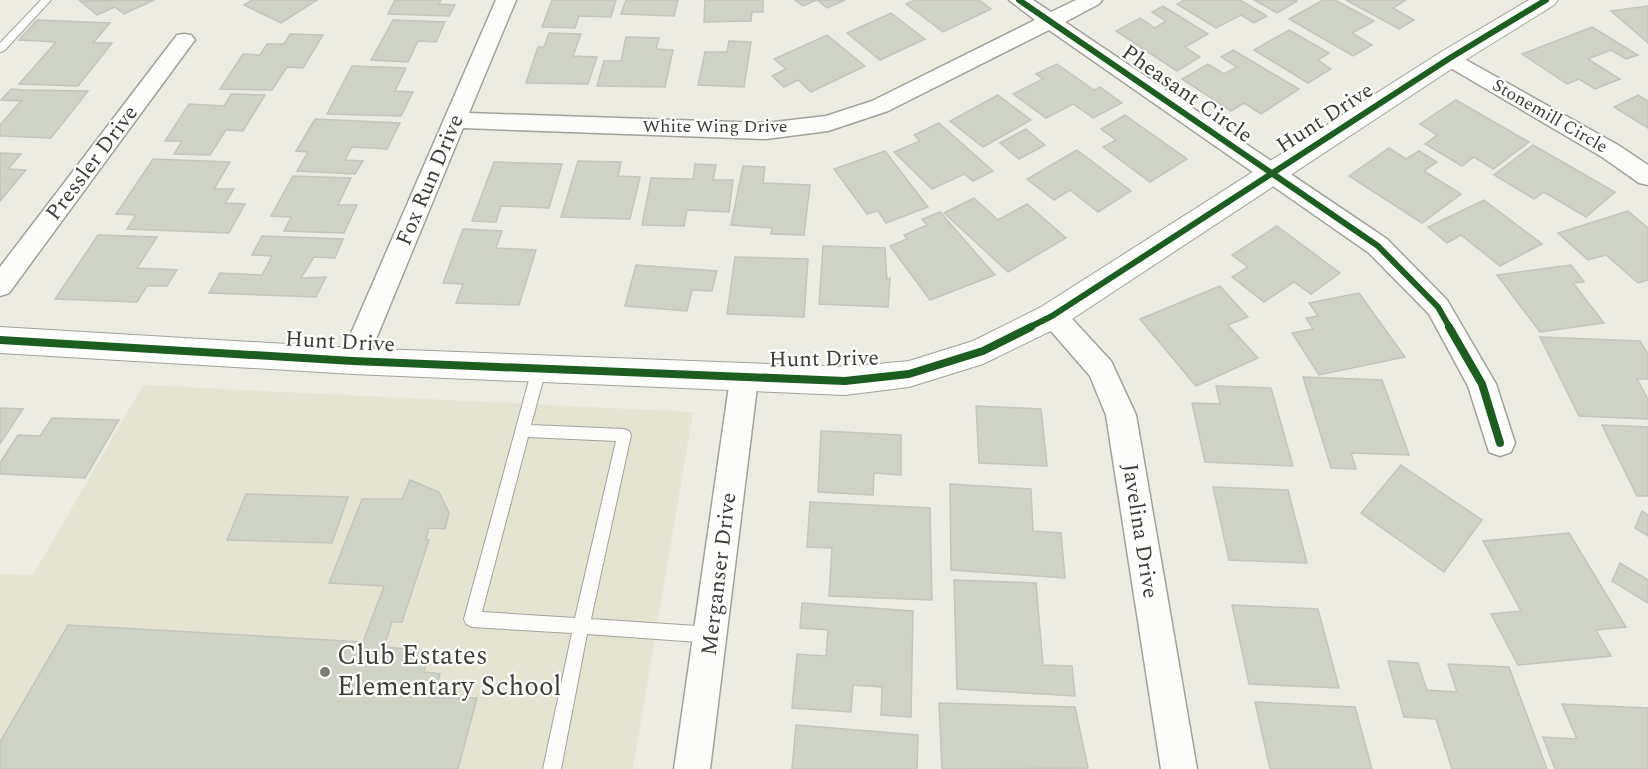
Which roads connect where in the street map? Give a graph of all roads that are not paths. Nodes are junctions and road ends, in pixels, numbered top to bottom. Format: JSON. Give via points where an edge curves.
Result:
{"nodes":[{"id":1,"x":46,"y":0,"type":"edge"},
{"id":2,"x":506,"y":0,"type":"edge"},
{"id":3,"x":1019,"y":0,"type":"edge"},
{"id":4,"x":1092,"y":0,"type":"edge"},
{"id":5,"x":1546,"y":0,"type":"edge"},
{"id":6,"x":1050,"y":21,"type":"junction"},
{"id":7,"x":184,"y":40,"type":"dead end"},
{"id":8,"x":0,"y":49,"type":"edge"},
{"id":9,"x":1450,"y":58,"type":"junction"},
{"id":10,"x":455,"y":120,"type":"junction"},
{"id":11,"x":1272,"y":174,"type":"junction"},
{"id":12,"x":1648,"y":177,"type":"edge"},
{"id":13,"x":0,"y":286,"type":"edge"},
{"id":14,"x":1052,"y":316,"type":"junction"},
{"id":15,"x":0,"y":340,"type":"edge"},
{"id":16,"x":353,"y":361,"type":"junction"},
{"id":17,"x":538,"y":369,"type":"junction"},
{"id":18,"x":744,"y":379,"type":"junction"},
{"id":19,"x":522,"y":431,"type":"junction"},
{"id":20,"x":1500,"y":443,"type":"dead end"},
{"id":21,"x":581,"y":626,"type":"junction"},
{"id":22,"x":712,"y":635,"type":"junction"},
{"id":23,"x":552,"y":769,"type":"edge"},
{"id":24,"x":692,"y":769,"type":"edge"},
{"id":25,"x":1179,"y":769,"type":"edge"}],
"edges":[{"from":1,"to":8,"type":"lane"},
{"from":2,"to":10,"type":"street","name":"Fox Run Drive"},
{"from":3,"to":6,"type":"street","name":"Pheasant Circle"},
{"from":4,"to":6,"type":"street","name":"White Wing Drive"},
{"from":5,"to":9,"type":"street","name":"Hunt Drive"},
{"from":6,"to":10,"type":"street","name":"White Wing Drive","via":[[880,106],[828,123],[766,130]]},
{"from":6,"to":11,"type":"street","name":"Pheasant Circle"},
{"from":7,"to":13,"type":"street","name":"Pressler Drive"},
{"from":9,"to":11,"type":"street","name":"Hunt Drive"},
{"from":9,"to":12,"type":"street","name":"Stonemill Circle"},
{"from":10,"to":16,"type":"street","name":"Fox Run Drive"},
{"from":11,"to":14,"type":"street","name":"Hunt Drive"},
{"from":11,"to":20,"type":"street","name":"Pheasant Circle","via":[[1378,246],[1438,307],[1482,384]]},
{"from":14,"to":18,"type":"street","name":"Hunt Drive","via":[[982,351],[909,374],[845,381]]},
{"from":14,"to":25,"type":"street","name":"Javelina Drive","via":[[1101,369],[1121,415]]},
{"from":15,"to":16,"type":"street","name":"Hunt Drive"},
{"from":16,"to":17,"type":"street","name":"Hunt Drive"},
{"from":17,"to":18,"type":"street","name":"Hunt Drive"},
{"from":17,"to":19,"type":"lane"},
{"from":18,"to":22,"type":"street","name":"Merganser Drive"},
{"from":19,"to":21,"type":"lane","via":[[624,435]]},
{"from":19,"to":21,"type":"lane","via":[[472,619]]},
{"from":21,"to":22,"type":"lane"},
{"from":21,"to":23,"type":"lane"},
{"from":22,"to":24,"type":"street","name":"Merganser Drive"}]}
